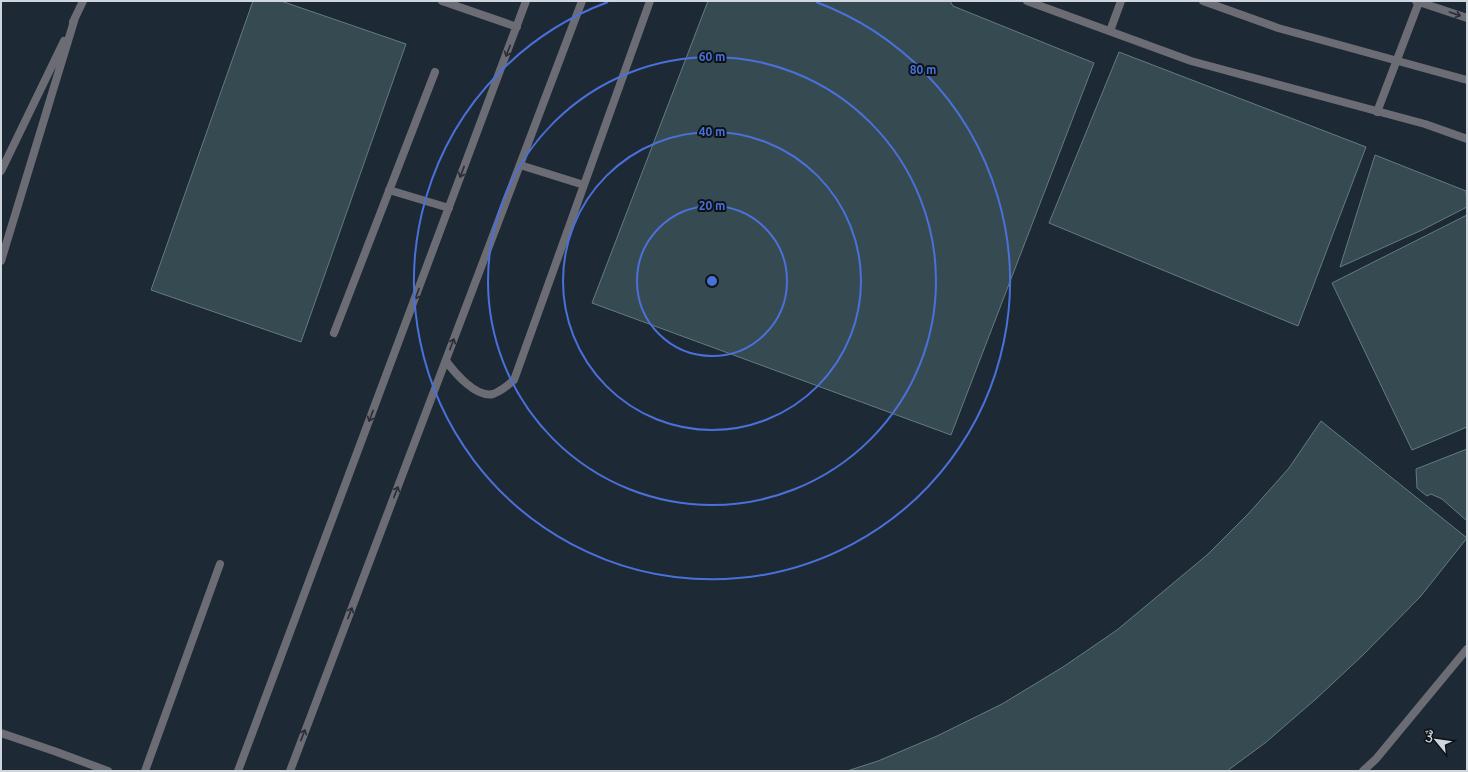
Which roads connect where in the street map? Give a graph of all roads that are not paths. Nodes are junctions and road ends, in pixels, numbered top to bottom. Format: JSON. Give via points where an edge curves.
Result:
{"nodes":[{"id":1,"x":83,"y":1,"type":"edge"},
{"id":2,"x":442,"y":1,"type":"edge"},
{"id":3,"x":526,"y":1,"type":"edge"},
{"id":4,"x":582,"y":1,"type":"edge"},
{"id":5,"x":650,"y":1,"type":"edge"},
{"id":6,"x":1027,"y":1,"type":"edge"},
{"id":7,"x":1121,"y":1,"type":"edge"},
{"id":8,"x":1203,"y":1,"type":"edge"},
{"id":9,"x":1418,"y":2,"type":"edge"},
{"id":10,"x":75,"y":18,"type":"junction"},
{"id":11,"x":1467,"y":18,"type":"edge"},
{"id":12,"x":517,"y":27,"type":"junction"},
{"id":13,"x":1110,"y":31,"type":"junction"},
{"id":14,"x":1396,"y":61,"type":"junction"},
{"id":15,"x":435,"y":72,"type":"dead end"},
{"id":16,"x":1467,"y":80,"type":"edge"},
{"id":17,"x":1377,"y":112,"type":"junction"},
{"id":18,"x":1467,"y":139,"type":"edge"},
{"id":19,"x":520,"y":165,"type":"junction"},
{"id":20,"x":1,"y":171,"type":"edge"},
{"id":21,"x":584,"y":185,"type":"junction"},
{"id":22,"x":389,"y":190,"type":"junction"},
{"id":23,"x":449,"y":208,"type":"junction"},
{"id":24,"x":1,"y":261,"type":"edge"},
{"id":25,"x":334,"y":333,"type":"dead end"},
{"id":26,"x":446,"y":361,"type":"junction"},
{"id":27,"x":220,"y":564,"type":"dead end"},
{"id":28,"x":1467,"y":648,"type":"edge"},
{"id":29,"x":1,"y":733,"type":"edge"},
{"id":30,"x":108,"y":771,"type":"edge"},
{"id":31,"x":145,"y":771,"type":"edge"},
{"id":32,"x":238,"y":771,"type":"edge"},
{"id":33,"x":290,"y":771,"type":"edge"},
{"id":34,"x":1363,"y":771,"type":"edge"}],
"edges":[{"from":1,"to":10,"type":"street"},
{"from":2,"to":12,"type":"street"},
{"from":3,"to":12,"type":"street"},
{"from":4,"to":19,"type":"street"},
{"from":5,"to":21,"type":"street"},
{"from":6,"to":13,"type":"street"},
{"from":7,"to":13,"type":"street"},
{"from":8,"to":14,"type":"street","via":[[1278,28]]},
{"from":9,"to":11,"type":"street","one_way":true},
{"from":9,"to":14,"type":"street"},
{"from":10,"to":20,"type":"street"},
{"from":10,"to":24,"type":"street"},
{"from":12,"to":23,"type":"street","one_way":true},
{"from":13,"to":17,"type":"street","via":[[1191,61]]},
{"from":14,"to":16,"type":"street"},
{"from":14,"to":17,"type":"street"},
{"from":15,"to":22,"type":"street"},
{"from":17,"to":18,"type":"street","via":[[1425,124]]},
{"from":19,"to":21,"type":"street"},
{"from":26,"to":19,"type":"street","one_way":true},
{"from":21,"to":26,"type":"street","via":[[514,380],[503,390],[491,394],[482,393],[470,387]]},
{"from":22,"to":23,"type":"street"},
{"from":22,"to":25,"type":"street"},
{"from":23,"to":32,"type":"street","one_way":true},
{"from":33,"to":26,"type":"street","one_way":true},
{"from":27,"to":31,"type":"street"},
{"from":28,"to":34,"type":"street","via":[[1376,759]]},
{"from":29,"to":30,"type":"street"}]}
